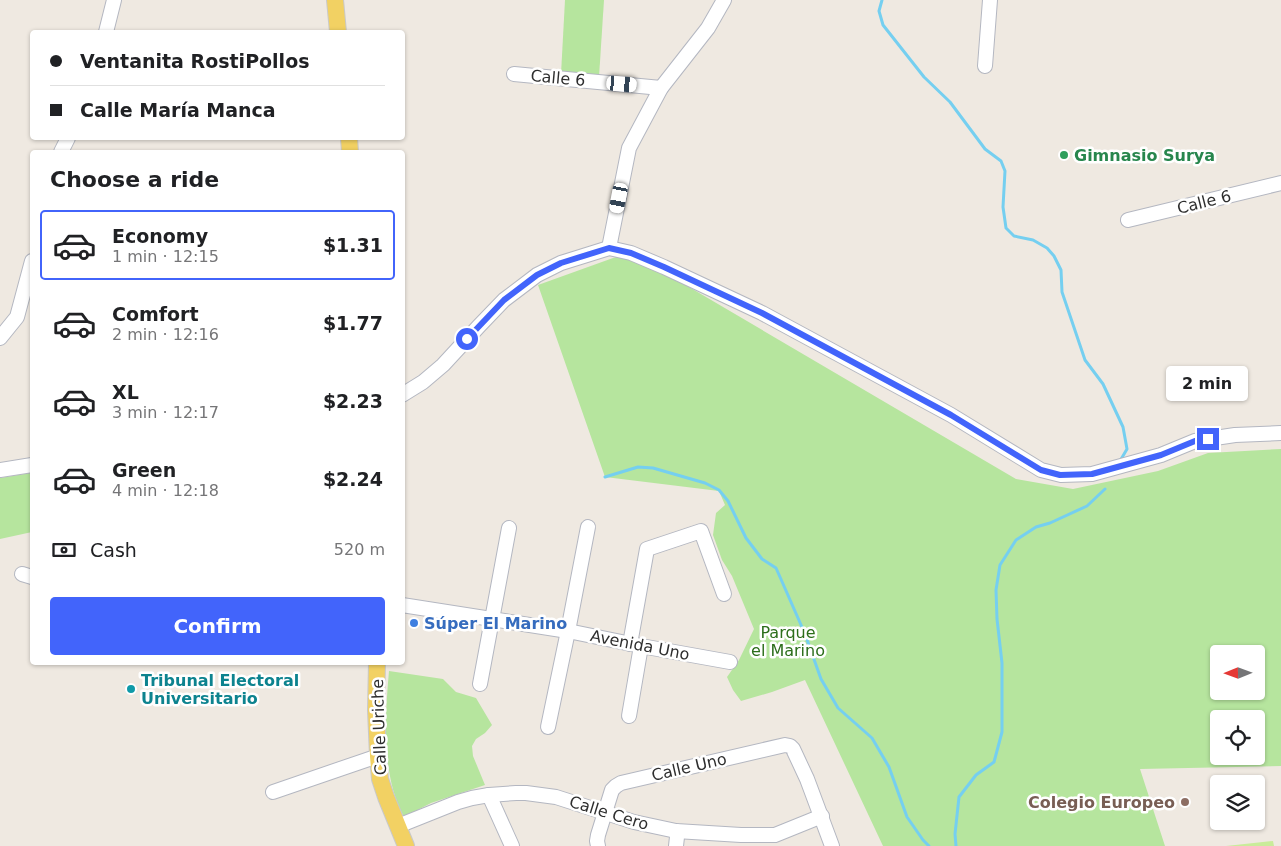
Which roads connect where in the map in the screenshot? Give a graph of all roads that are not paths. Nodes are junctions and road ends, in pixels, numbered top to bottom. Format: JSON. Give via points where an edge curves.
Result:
{"nodes":[{"id":1,"x":114,"y":0,"type":"edge"},
{"id":2,"x":335,"y":0,"type":"edge"},
{"id":3,"x":724,"y":0,"type":"edge"},
{"id":4,"x":990,"y":0,"type":"edge"},
{"id":5,"x":106,"y":30,"type":"edge"},
{"id":6,"x":338,"y":30,"type":"edge"},
{"id":7,"x":985,"y":66,"type":"dead end"},
{"id":8,"x":514,"y":74,"type":"dead end"},
{"id":9,"x":661,"y":88,"type":"junction"},
{"id":10,"x":1281,"y":183,"type":"edge"},
{"id":11,"x":1128,"y":220,"type":"dead end"},
{"id":12,"x":609,"y":248,"type":"junction"},
{"id":13,"x":30,"y":268,"type":"edge"},
{"id":14,"x":0,"y":338,"type":"edge"},
{"id":15,"x":405,"y":393,"type":"edge"},
{"id":16,"x":1281,"y":433,"type":"edge"},
{"id":17,"x":30,"y":465,"type":"edge"},
{"id":18,"x":0,"y":470,"type":"edge"},
{"id":19,"x":588,"y":527,"type":"dead end"},
{"id":20,"x":509,"y":528,"type":"dead end"},
{"id":21,"x":724,"y":594,"type":"dead end"},
{"id":22,"x":405,"y":605,"type":"edge"},
{"id":23,"x":492,"y":619,"type":"junction"},
{"id":24,"x":568,"y":631,"type":"junction"},
{"id":25,"x":636,"y":645,"type":"junction"},
{"id":26,"x":730,"y":662,"type":"dead end"},
{"id":27,"x":377,"y":665,"type":"edge"},
{"id":28,"x":480,"y":684,"type":"dead end"},
{"id":29,"x":629,"y":716,"type":"dead end"},
{"id":30,"x":548,"y":727,"type":"dead end"},
{"id":31,"x":378,"y":756,"type":"junction"},
{"id":32,"x":273,"y":792,"type":"dead end"},
{"id":33,"x":489,"y":795,"type":"junction"},
{"id":34,"x":606,"y":812,"type":"junction"},
{"id":35,"x":822,"y":816,"type":"junction"},
{"id":36,"x":398,"y":826,"type":"junction"},
{"id":37,"x":676,"y":831,"type":"junction"},
{"id":38,"x":406,"y":846,"type":"edge"},
{"id":39,"x":512,"y":846,"type":"edge"},
{"id":40,"x":598,"y":846,"type":"edge"},
{"id":41,"x":676,"y":846,"type":"edge"},
{"id":42,"x":832,"y":846,"type":"edge"}],
"edges":[{"from":1,"to":5,"type":"street"},
{"from":2,"to":6,"type":"main road"},
{"from":3,"to":9,"type":"street","via":[[708,28]]},
{"from":4,"to":7,"type":"street"},
{"from":8,"to":9,"type":"street","name":"Calle 6"},
{"from":9,"to":12,"type":"street","via":[[629,148]]},
{"from":10,"to":11,"type":"street","name":"Calle 6"},
{"from":12,"to":15,"type":"street","via":[[561,263],[537,275],[504,300],[443,365]]},
{"from":12,"to":16,"type":"street","via":[[664,267],[762,313],[951,415],[1041,470],[1060,475],[1092,474],[1161,455],[1195,441]]},
{"from":13,"to":14,"type":"street","via":[[17,317]]},
{"from":17,"to":18,"type":"street"},
{"from":19,"to":24,"type":"street"},
{"from":20,"to":23,"type":"street"},
{"from":21,"to":25,"type":"street","via":[[701,532],[647,549]]},
{"from":22,"to":23,"type":"street","name":"Avenida Uno"},
{"from":23,"to":24,"type":"street","name":"Avenida Uno"},
{"from":23,"to":28,"type":"street"},
{"from":24,"to":25,"type":"street","name":"Avenida Uno"},
{"from":24,"to":30,"type":"street"},
{"from":25,"to":26,"type":"street","name":"Avenida Uno"},
{"from":25,"to":29,"type":"street"},
{"from":27,"to":31,"type":"main road","name":"Calle Uriche"},
{"from":31,"to":32,"type":"street"},
{"from":31,"to":36,"type":"main road","name":"Calle Uriche","via":[[380,779]]},
{"from":33,"to":34,"type":"street","name":"Calle Cero","via":[[526,793],[556,797]]},
{"from":33,"to":36,"type":"street","name":"Calle Cero","via":[[458,802]]},
{"from":33,"to":39,"type":"street"},
{"from":34,"to":35,"type":"street","name":"Calle Uno","via":[[612,790],[621,783],[785,745],[793,749]]},
{"from":34,"to":37,"type":"street","name":"Calle Cero"},
{"from":34,"to":40,"type":"street","name":"Calle Uno","via":[[598,834]]},
{"from":35,"to":37,"type":"street","name":"Calle Cero","via":[[775,835]]},
{"from":35,"to":42,"type":"street"},
{"from":36,"to":38,"type":"main road","name":"Calle Uriche"},
{"from":37,"to":41,"type":"street"}]}
